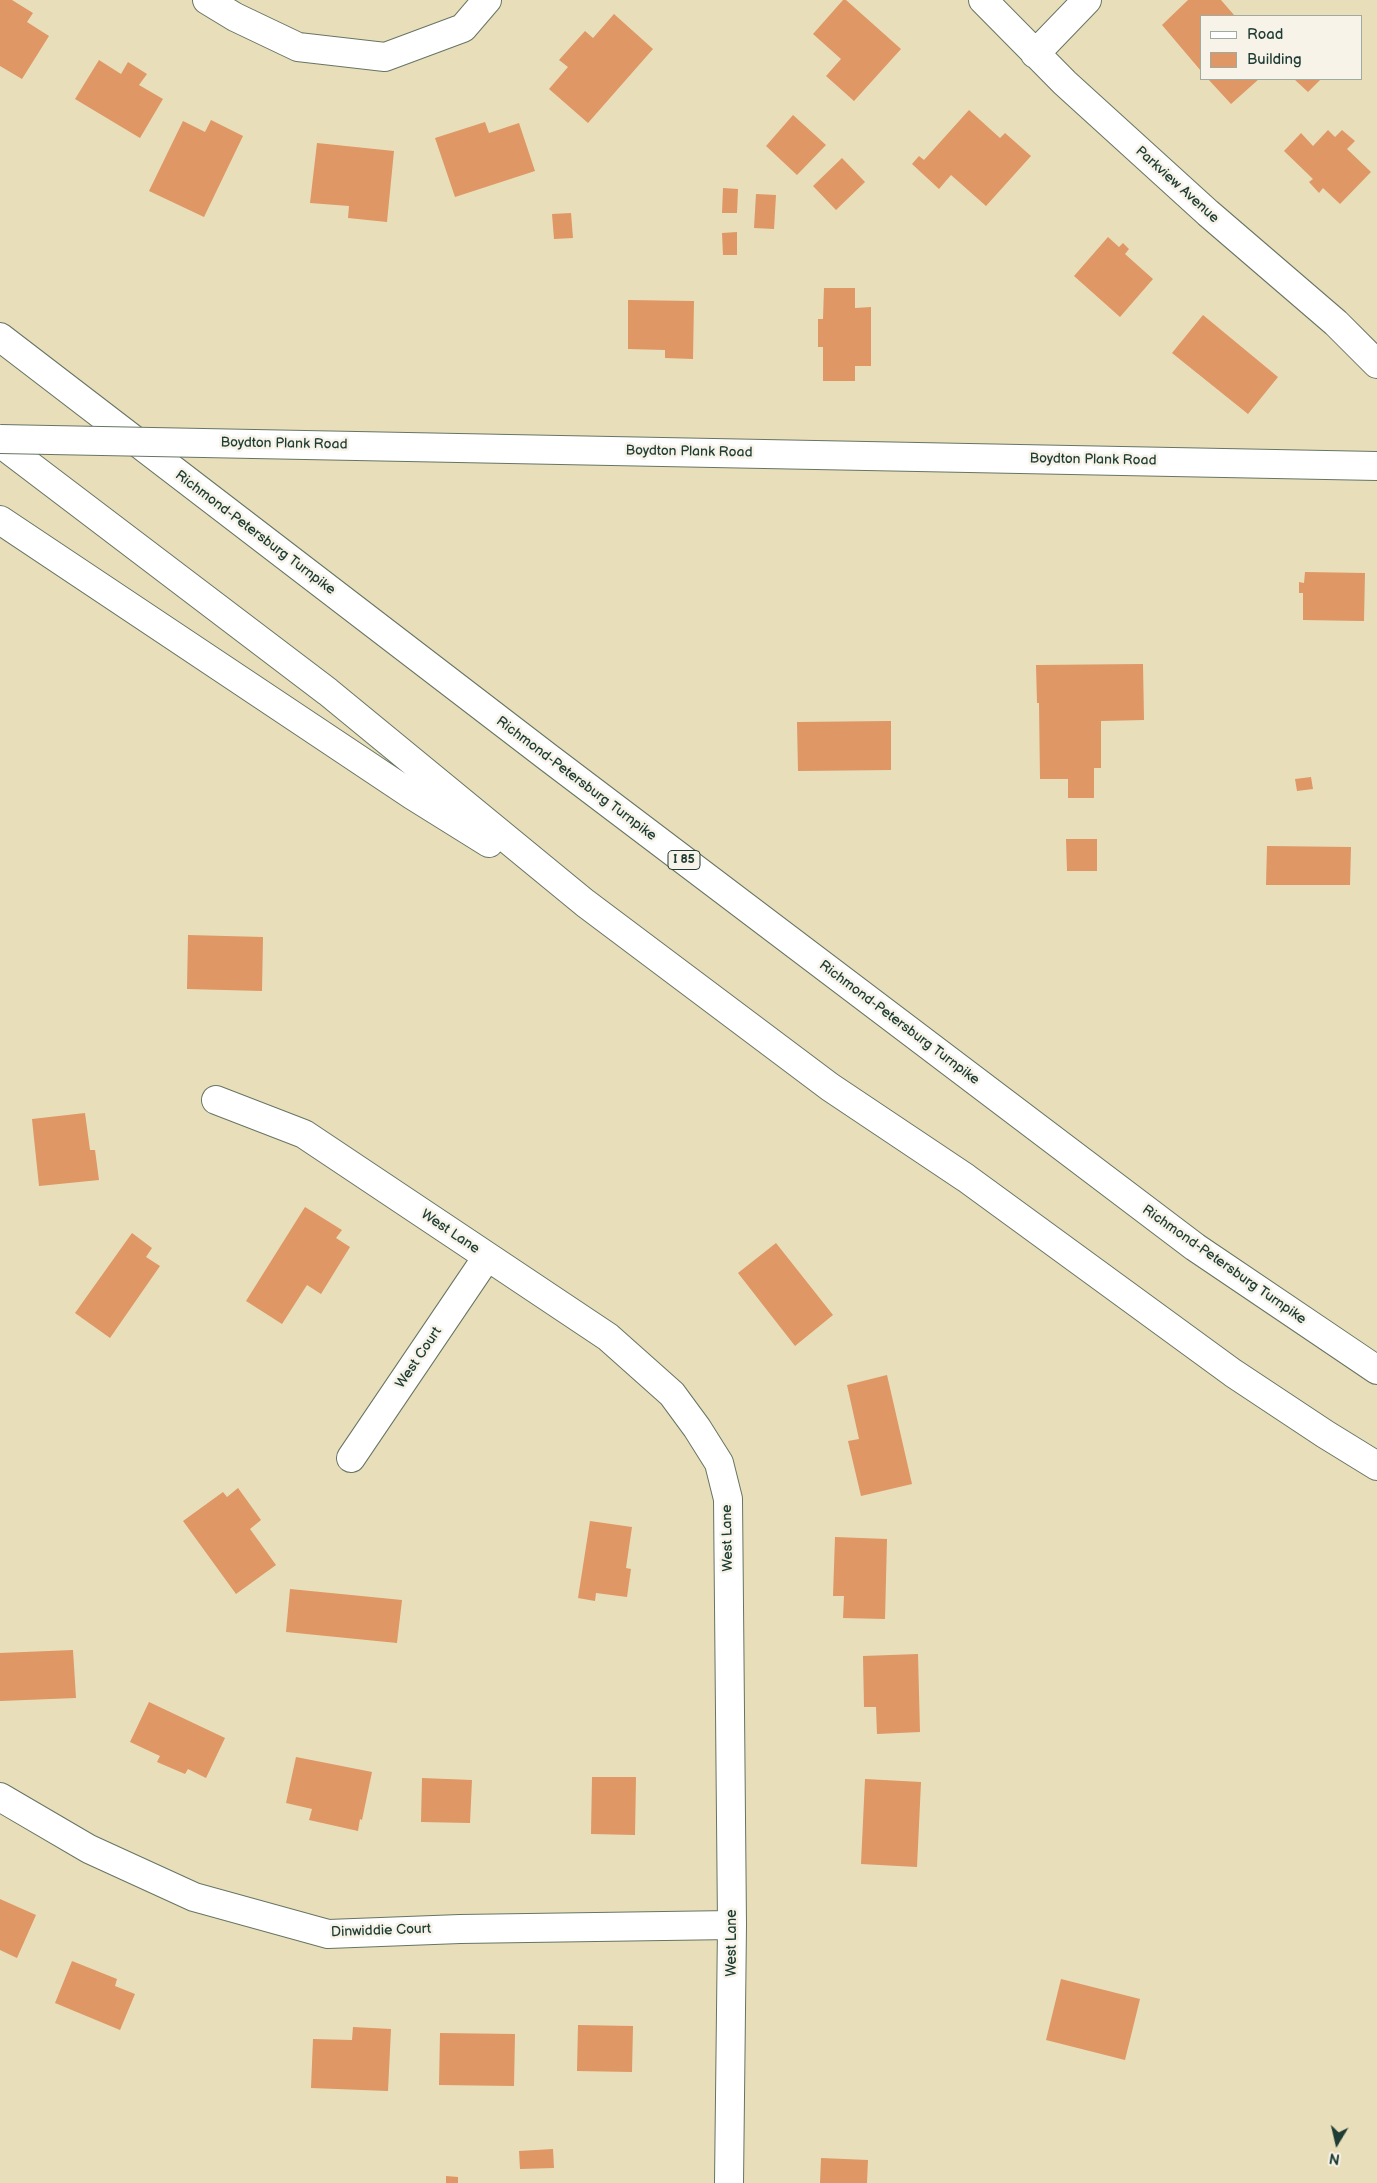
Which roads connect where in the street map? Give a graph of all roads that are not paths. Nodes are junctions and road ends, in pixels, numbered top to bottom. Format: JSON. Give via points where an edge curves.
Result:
{"nodes":[{"id":1,"x":206,"y":0,"type":"edge"},
{"id":2,"x":487,"y":0,"type":"edge"},
{"id":3,"x":983,"y":0,"type":"edge"},
{"id":4,"x":1087,"y":0,"type":"edge"},
{"id":5,"x":1035,"y":54,"type":"junction"},
{"id":6,"x":0,"y":337,"type":"edge"},
{"id":7,"x":1377,"y":364,"type":"edge"},
{"id":8,"x":0,"y":439,"type":"edge"},
{"id":9,"x":0,"y":443,"type":"edge"},
{"id":10,"x":1377,"y":466,"type":"edge"},
{"id":11,"x":0,"y":520,"type":"edge"},
{"id":12,"x":585,"y":903,"type":"junction"},
{"id":13,"x":216,"y":1100,"type":"dead end"},
{"id":14,"x":487,"y":1257,"type":"junction"},
{"id":15,"x":1377,"y":1370,"type":"edge"},
{"id":16,"x":351,"y":1458,"type":"dead end"},
{"id":17,"x":1377,"y":1466,"type":"edge"},
{"id":18,"x":0,"y":1796,"type":"edge"},
{"id":19,"x":732,"y":1925,"type":"junction"},
{"id":20,"x":729,"y":2183,"type":"edge"}],
"edges":[{"from":1,"to":2,"type":"main road","via":[[298,47],[385,57],[463,28]]},
{"from":3,"to":5,"type":"main road","name":"Parkview Avenue"},
{"from":4,"to":5,"type":"main road"},
{"from":5,"to":7,"type":"main road","name":"Parkview Avenue","via":[[1201,206],[1336,323]]},
{"from":6,"to":15,"type":"main road","name":"Richmond-Petersburg Turnpike","number":"I 85","via":[[564,770],[1179,1235]]},
{"from":8,"to":10,"type":"main road","name":"Boydton Plank Road","bridge":true},
{"from":9,"to":12,"type":"main road","via":[[328,692]]},
{"from":11,"to":12,"type":"main road","via":[[412,795]]},
{"from":12,"to":17,"type":"main road","via":[[830,1087],[966,1178],[1234,1373]]},
{"from":13,"to":14,"type":"main road","name":"West Lane","via":[[304,1134]]},
{"from":14,"to":16,"type":"main road","name":"West Court"},
{"from":14,"to":19,"type":"main road","name":"West Lane","via":[[608,1336],[672,1394],[719,1463],[728,1499]]},
{"from":18,"to":19,"type":"main road","name":"Dinwiddie Court","via":[[89,1849],[194,1897],[328,1934]]},
{"from":19,"to":20,"type":"main road","name":"West Lane"}]}
